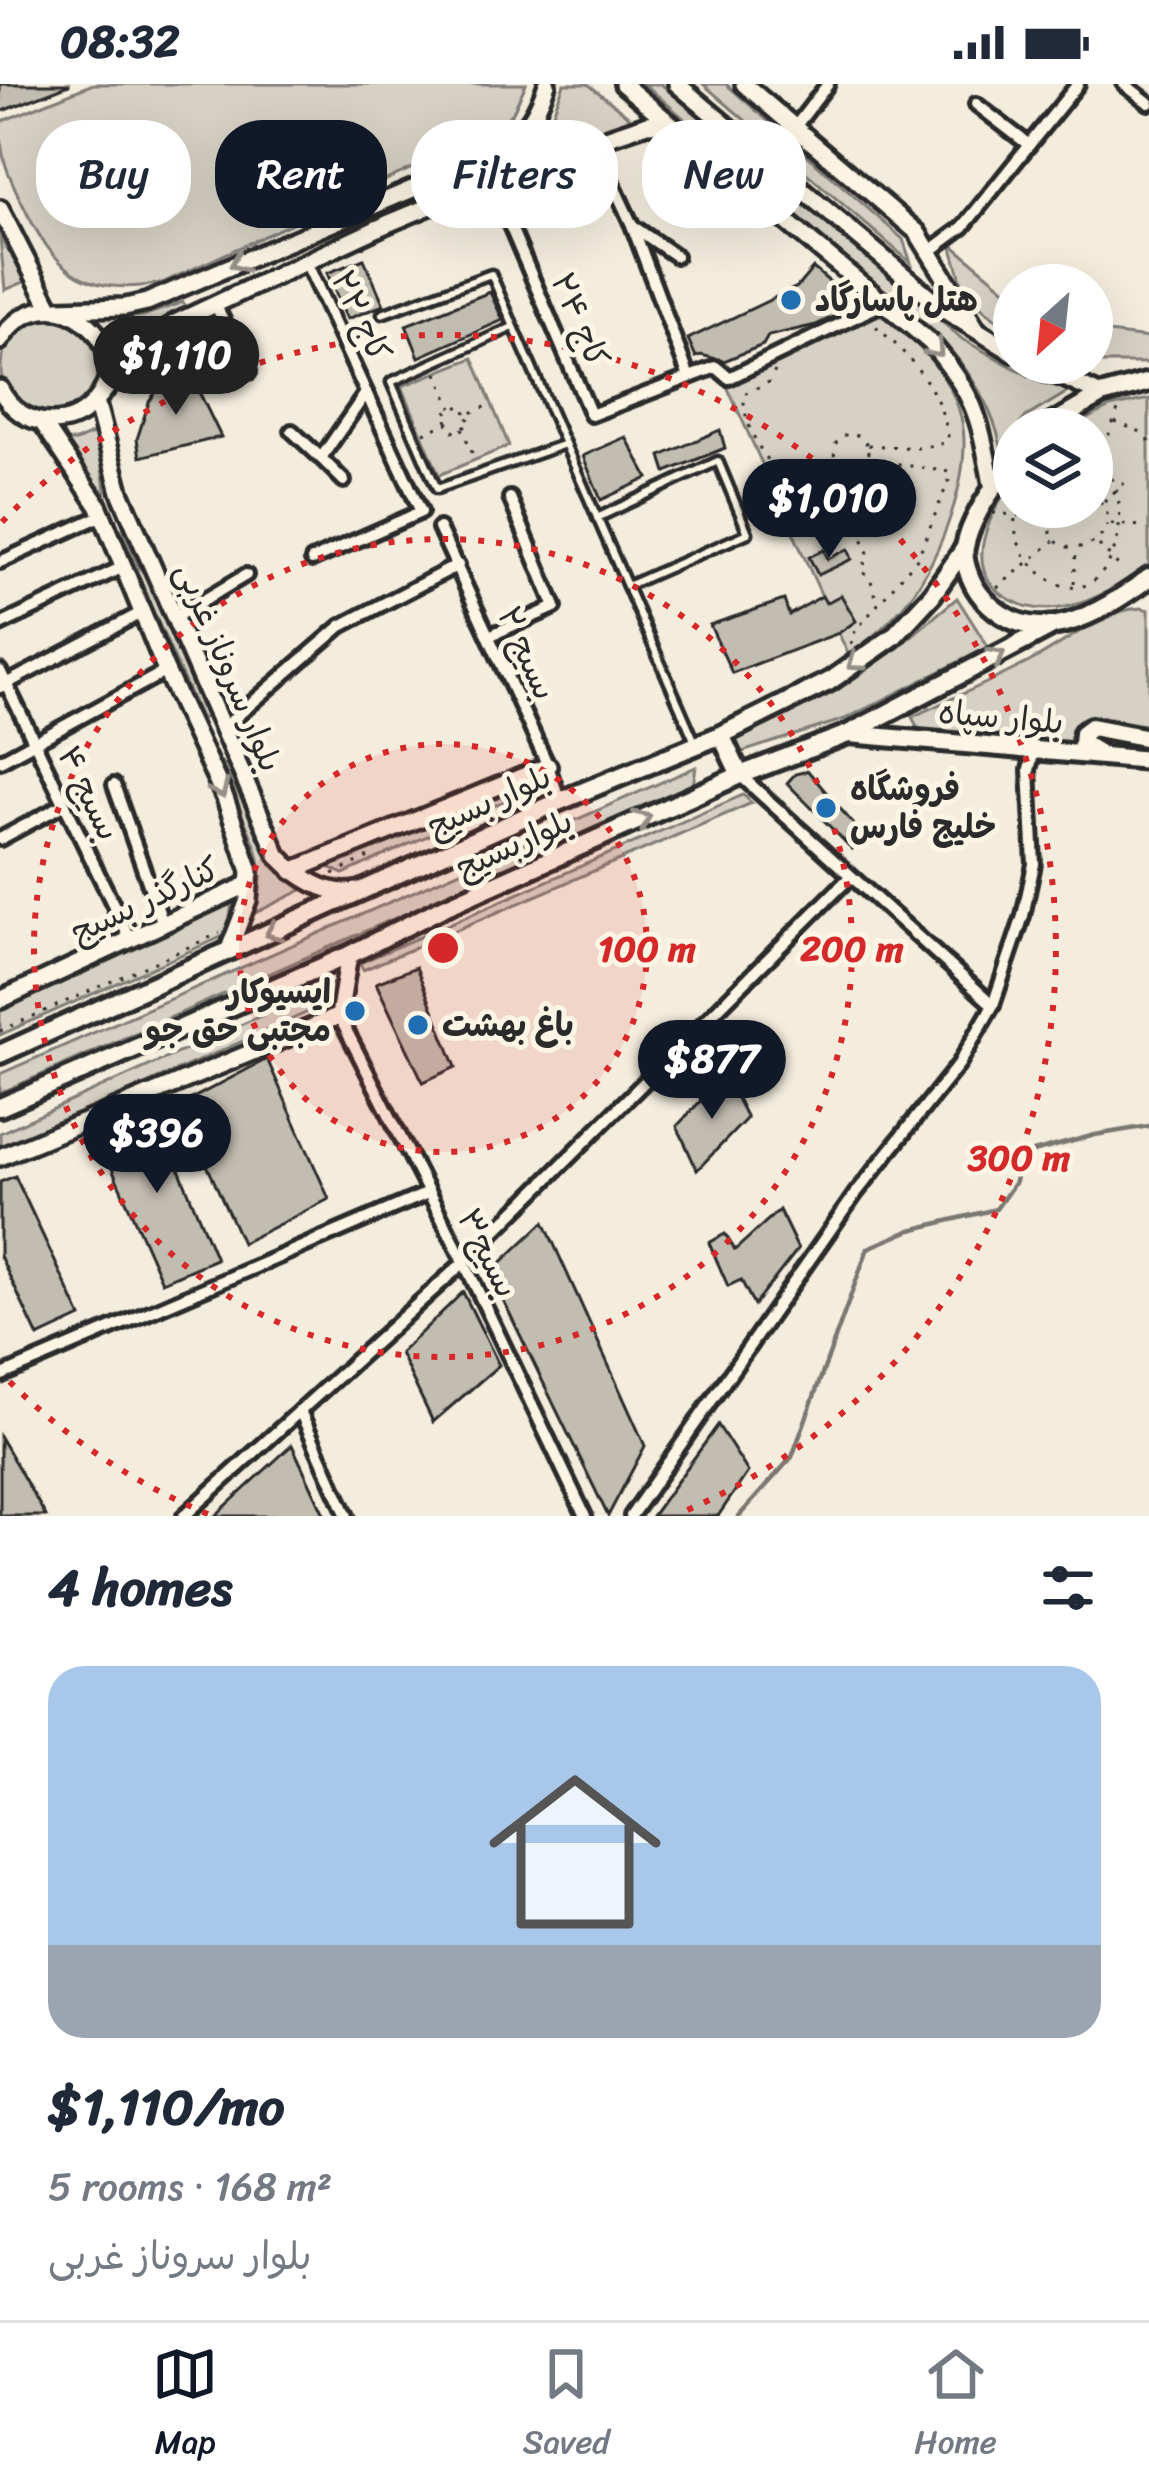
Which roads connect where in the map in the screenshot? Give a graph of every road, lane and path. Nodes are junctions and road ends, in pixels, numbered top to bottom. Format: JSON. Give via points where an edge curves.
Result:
{"nodes":[{"id":1,"x":547,"y":84,"type":"edge"},
{"id":2,"x":623,"y":84,"type":"edge"},
{"id":3,"x":677,"y":84,"type":"edge"},
{"id":4,"x":744,"y":84,"type":"edge"},
{"id":5,"x":828,"y":84,"type":"edge"},
{"id":6,"x":1078,"y":84,"type":"edge"},
{"id":7,"x":1124,"y":84,"type":"edge"},
{"id":8,"x":976,"y":104,"type":"dead end"},
{"id":9,"x":1149,"y":104,"type":"edge"},
{"id":10,"x":536,"y":113,"type":"junction"},
{"id":11,"x":539,"y":120,"type":"edge"},
{"id":12,"x":666,"y":120,"type":"edge"},
{"id":13,"x":719,"y":120,"type":"edge"},
{"id":14,"x":786,"y":120,"type":"edge"},
{"id":15,"x":801,"y":120,"type":"edge"},
{"id":16,"x":806,"y":137,"type":"edge"},
{"id":17,"x":1029,"y":145,"type":"junction"},
{"id":18,"x":806,"y":193,"type":"edge"},
{"id":19,"x":618,"y":194,"type":"edge"},
{"id":20,"x":1,"y":212,"type":"edge"},
{"id":21,"x":411,"y":216,"type":"edge"},
{"id":22,"x":632,"y":225,"type":"junction"},
{"id":23,"x":511,"y":228,"type":"edge"},
{"id":24,"x":794,"y":228,"type":"edge"},
{"id":25,"x":929,"y":252,"type":"junction"},
{"id":26,"x":676,"y":256,"type":"dead end"},
{"id":27,"x":306,"y":262,"type":"junction"},
{"id":28,"x":197,"y":280,"type":"junction"},
{"id":29,"x":212,"y":305,"type":"junction"},
{"id":30,"x":887,"y":306,"type":"junction"},
{"id":31,"x":54,"y":309,"type":"junction"},
{"id":32,"x":382,"y":314,"type":"dead end"},
{"id":33,"x":514,"y":327,"type":"junction"},
{"id":34,"x":978,"y":331,"type":"junction"},
{"id":35,"x":1,"y":335,"type":"edge"},
{"id":36,"x":993,"y":340,"type":"edge"},
{"id":37,"x":777,"y":367,"type":"dead end"},
{"id":38,"x":248,"y":372,"type":"dead end"},
{"id":39,"x":437,"y":373,"type":"dead end"},
{"id":40,"x":689,"y":377,"type":"junction"},
{"id":41,"x":1149,"y":382,"type":"edge"},
{"id":42,"x":1077,"y":384,"type":"edge"},
{"id":43,"x":0,"y":389,"type":"edge"},
{"id":44,"x":366,"y":393,"type":"junction"},
{"id":45,"x":1101,"y":395,"type":"junction"},
{"id":46,"x":98,"y":399,"type":"junction"},
{"id":47,"x":492,"y":404,"type":"dead end"},
{"id":48,"x":1119,"y":405,"type":"dead end"},
{"id":49,"x":1079,"y":408,"type":"edge"},
{"id":50,"x":453,"y":410,"type":"junction"},
{"id":51,"x":467,"y":414,"type":"junction"},
{"id":52,"x":0,"y":415,"type":"edge"},
{"id":53,"x":38,"y":421,"type":"junction"},
{"id":54,"x":1114,"y":421,"type":"joint"},
{"id":55,"x":448,"y":423,"type":"junction"},
{"id":56,"x":461,"y":428,"type":"junction"},
{"id":57,"x":292,"y":431,"type":"dead end"},
{"id":58,"x":422,"y":433,"type":"dead end"},
{"id":59,"x":1149,"y":437,"type":"edge"},
{"id":60,"x":565,"y":444,"type":"junction"},
{"id":61,"x":868,"y":446,"type":"junction"},
{"id":62,"x":1149,"y":450,"type":"edge"},
{"id":63,"x":321,"y":458,"type":"junction"},
{"id":64,"x":867,"y":459,"type":"junction"},
{"id":65,"x":476,"y":460,"type":"dead end"},
{"id":66,"x":853,"y":469,"type":"junction"},
{"id":67,"x":1125,"y":473,"type":"dead end"},
{"id":68,"x":1130,"y":478,"type":"junction"},
{"id":69,"x":344,"y":481,"type":"dead end"},
{"id":70,"x":1135,"y":486,"type":"dead end"},
{"id":71,"x":993,"y":489,"type":"joint"},
{"id":72,"x":1113,"y":493,"type":"edge"},
{"id":73,"x":510,"y":498,"type":"dead end"},
{"id":74,"x":126,"y":506,"type":"junction"},
{"id":75,"x":1145,"y":514,"type":"dead end"},
{"id":76,"x":103,"y":515,"type":"junction"},
{"id":77,"x":853,"y":515,"type":"junction"},
{"id":78,"x":598,"y":518,"type":"junction"},
{"id":79,"x":1113,"y":524,"type":"edge"},
{"id":80,"x":440,"y":528,"type":"dead end"},
{"id":81,"x":1015,"y":528,"type":"edge"},
{"id":82,"x":1053,"y":528,"type":"edge"},
{"id":83,"x":1105,"y":528,"type":"edge"},
{"id":84,"x":1057,"y":539,"type":"junction"},
{"id":85,"x":1096,"y":543,"type":"junction"},
{"id":86,"x":964,"y":549,"type":"junction"},
{"id":87,"x":1076,"y":549,"type":"junction"},
{"id":88,"x":311,"y":560,"type":"dead end"},
{"id":89,"x":1028,"y":560,"type":"junction"},
{"id":90,"x":0,"y":562,"type":"edge"},
{"id":91,"x":1127,"y":565,"type":"dead end"},
{"id":92,"x":458,"y":566,"type":"junction"},
{"id":93,"x":123,"y":567,"type":"junction"},
{"id":94,"x":246,"y":575,"type":"dead end"},
{"id":95,"x":1149,"y":578,"type":"edge"},
{"id":96,"x":1105,"y":580,"type":"dead end"},
{"id":97,"x":1074,"y":585,"type":"junction"},
{"id":98,"x":627,"y":586,"type":"junction"},
{"id":99,"x":995,"y":590,"type":"dead end"},
{"id":100,"x":879,"y":607,"type":"junction"},
{"id":101,"x":141,"y":613,"type":"junction"},
{"id":102,"x":174,"y":618,"type":"junction"},
{"id":103,"x":0,"y":625,"type":"edge"},
{"id":104,"x":1049,"y":628,"type":"junction"},
{"id":105,"x":490,"y":636,"type":"junction"},
{"id":106,"x":855,"y":651,"type":"dead end"},
{"id":107,"x":0,"y":671,"type":"edge"},
{"id":108,"x":166,"y":671,"type":"junction"},
{"id":109,"x":3,"y":685,"type":"edge"},
{"id":110,"x":222,"y":729,"type":"junction"},
{"id":111,"x":848,"y":734,"type":"junction"},
{"id":112,"x":722,"y":735,"type":"junction"},
{"id":113,"x":1149,"y":738,"type":"edge"},
{"id":114,"x":197,"y":741,"type":"junction"},
{"id":115,"x":34,"y":742,"type":"junction"},
{"id":116,"x":697,"y":745,"type":"junction"},
{"id":117,"x":1034,"y":750,"type":"junction"},
{"id":118,"x":1106,"y":757,"type":"junction"},
{"id":119,"x":1149,"y":760,"type":"edge"},
{"id":120,"x":0,"y":761,"type":"edge"},
{"id":121,"x":548,"y":766,"type":"junction"},
{"id":122,"x":740,"y":775,"type":"junction"},
{"id":123,"x":114,"y":785,"type":"dead end"},
{"id":124,"x":560,"y":802,"type":"junction"},
{"id":125,"x":65,"y":804,"type":"junction"},
{"id":126,"x":0,"y":838,"type":"edge"},
{"id":127,"x":292,"y":871,"type":"junction"},
{"id":128,"x":850,"y":877,"type":"junction"},
{"id":129,"x":249,"y":884,"type":"junction"},
{"id":130,"x":370,"y":888,"type":"junction"},
{"id":131,"x":163,"y":924,"type":"junction"},
{"id":132,"x":239,"y":926,"type":"junction"},
{"id":133,"x":130,"y":939,"type":"junction"},
{"id":134,"x":228,"y":952,"type":"junction"},
{"id":135,"x":349,"y":955,"type":"junction"},
{"id":136,"x":0,"y":1000,"type":"edge"},
{"id":137,"x":993,"y":1005,"type":"junction"},
{"id":138,"x":339,"y":1016,"type":"junction"},
{"id":139,"x":0,"y":1031,"type":"edge"},
{"id":140,"x":0,"y":1054,"type":"edge"},
{"id":141,"x":0,"y":1107,"type":"edge"},
{"id":142,"x":0,"y":1157,"type":"edge"},
{"id":143,"x":428,"y":1193,"type":"junction"},
{"id":144,"x":464,"y":1262,"type":"junction"},
{"id":145,"x":0,"y":1376,"type":"edge"},
{"id":146,"x":300,"y":1411,"type":"junction"},
{"id":147,"x":184,"y":1516,"type":"edge"},
{"id":148,"x":347,"y":1516,"type":"edge"},
{"id":149,"x":585,"y":1516,"type":"edge"},
{"id":150,"x":631,"y":1516,"type":"edge"}],
"edges":[{"from":1,"to":10,"type":"main road"},
{"from":2,"to":12,"type":"main road"},
{"from":3,"to":13,"type":"main road"},
{"from":4,"to":14,"type":"main road"},
{"from":5,"to":15,"type":"street"},
{"from":6,"to":17,"type":"street"},
{"from":7,"to":9,"type":"street"},
{"from":8,"to":17,"type":"street"},
{"from":10,"to":11,"type":"main road"},
{"from":10,"to":28,"type":"main road","one_way":true,"via":[[522,135],[476,162]]},
{"from":16,"to":25,"type":"main road","via":[[917,232]]},
{"from":17,"to":25,"type":"street","via":[[963,227]]},
{"from":18,"to":34,"type":"main road"},
{"from":19,"to":22,"type":"street"},
{"from":20,"to":31,"type":"main road"},
{"from":21,"to":27,"type":"main road"},
{"from":22,"to":26,"type":"street"},
{"from":22,"to":40,"type":"street"},
{"from":23,"to":40,"type":"street","name":"کاج ۲۴","via":[[591,415]]},
{"from":24,"to":30,"type":"main road"},
{"from":25,"to":34,"type":"main road"},
{"from":27,"to":29,"type":"main road"},
{"from":27,"to":44,"type":"street","name":"کاج ۲۲"},
{"from":28,"to":29,"type":"main road"},
{"from":28,"to":31,"type":"main road","via":[[125,307]]},
{"from":29,"to":38,"type":"street"},
{"from":29,"to":46,"type":"main road","via":[[133,356]]},
{"from":30,"to":40,"type":"street","via":[[729,378],[716,367]]},
{"from":30,"to":61,"type":"path","via":[[867,319],[913,358],[948,436],[929,447]]},
{"from":30,"to":71,"type":"main road","one_way":true,"via":[[969,391]]},
{"from":31,"to":35,"type":"main road","via":[[22,316]]},
{"from":31,"to":46,"type":"main road","name":"بلوار سروناز غربی","via":[[76,315],[103,341],[107,378]]},
{"from":32,"to":33,"type":"lane","via":[[491,274]]},
{"from":33,"to":60,"type":"lane"},
{"from":33,"to":60,"type":"lane","via":[[391,382],[436,489]]},
{"from":34,"to":36,"type":"main road"},
{"from":37,"to":77,"type":"path","via":[[769,382],[744,394],[760,444],[813,509],[842,521]]},
{"from":39,"to":50,"type":"path"},
{"from":41,"to":45,"type":"main road"},
{"from":42,"to":45,"type":"main road"},
{"from":43,"to":53,"type":"main road","name":"بلوار سروناز غربی"},
{"from":44,"to":63,"type":"street","name":"کاج ۲۲"},
{"from":44,"to":88,"type":"street","name":"کاج ۲۲","via":[[421,512]]},
{"from":45,"to":49,"type":"main road"},
{"from":46,"to":53,"type":"main road","via":[[72,419]]},
{"from":46,"to":74,"type":"main road","name":"بلوار سروناز غربی"},
{"from":47,"to":51,"type":"path"},
{"from":48,"to":54,"type":"path"},
{"from":50,"to":51,"type":"path","via":[[463,405]]},
{"from":50,"to":55,"type":"path","via":[[444,413]]},
{"from":51,"to":56,"type":"path","via":[[471,423]]},
{"from":52,"to":53,"type":"main road"},
{"from":53,"to":76,"type":"main road","name":"بلوار سروناز غربی"},
{"from":54,"to":59,"type":"path"},
{"from":55,"to":56,"type":"path","via":[[453,432]]},
{"from":55,"to":58,"type":"path"},
{"from":56,"to":65,"type":"path"},
{"from":57,"to":63,"type":"street"},
{"from":59,"to":62,"type":"path"},
{"from":60,"to":78,"type":"lane"},
{"from":61,"to":64,"type":"path"},
{"from":61,"to":66,"type":"path","via":[[852,434],[837,441],[838,462]]},
{"from":63,"to":69,"type":"street"},
{"from":64,"to":66,"type":"path"},
{"from":64,"to":100,"type":"path","via":[[937,468],[950,480],[918,557]]},
{"from":66,"to":77,"type":"path"},
{"from":67,"to":68,"type":"path"},
{"from":68,"to":70,"type":"path"},
{"from":68,"to":72,"type":"path"},
{"from":71,"to":86,"type":"main road","name":"بلوار بسیج"},
{"from":73,"to":105,"type":"street","via":[[555,607]]},
{"from":74,"to":76,"type":"main road"},
{"from":74,"to":102,"type":"main road","name":"بلوار سروناز غربی"},
{"from":75,"to":79,"type":"path","via":[[1145,527]]},
{"from":76,"to":90,"type":"street"},
{"from":76,"to":93,"type":"main road","name":"بلوار سروناز غربی"},
{"from":77,"to":100,"type":"path","via":[[868,549],[862,572]]},
{"from":78,"to":98,"type":"lane"},
{"from":78,"to":98,"type":"lane","via":[[718,461],[748,533]]},
{"from":80,"to":92,"type":"street","name":"بسیج ۲"},
{"from":81,"to":89,"type":"path"},
{"from":82,"to":84,"type":"path"},
{"from":83,"to":85,"type":"path"},
{"from":84,"to":87,"type":"path"},
{"from":84,"to":89,"type":"path"},
{"from":85,"to":87,"type":"path"},
{"from":85,"to":91,"type":"path","via":[[1119,572]]},
{"from":86,"to":104,"type":"main road","via":[[978,593],[998,614]]},
{"from":86,"to":112,"type":"main road","name":"بلوار بسیج","one_way":true,"via":[[893,637],[830,681]]},
{"from":87,"to":97,"type":"path"},
{"from":89,"to":97,"type":"path"},
{"from":89,"to":99,"type":"path"},
{"from":92,"to":105,"type":"street","name":"بسیج ۲"},
{"from":92,"to":110,"type":"street","via":[[341,626]]},
{"from":93,"to":101,"type":"main road","name":"بلوار سروناز غربی"},
{"from":93,"to":103,"type":"street"},
{"from":94,"to":102,"type":"street"},
{"from":95,"to":104,"type":"main road","name":"بلواربسیج"},
{"from":96,"to":97,"type":"path"},
{"from":98,"to":116,"type":"lane"},
{"from":100,"to":106,"type":"path","via":[[850,639]]},
{"from":101,"to":108,"type":"main road","name":"بلوار سروناز غربی"},
{"from":101,"to":109,"type":"street"},
{"from":102,"to":110,"type":"main road","name":"بلوار سروناز غربی"},
{"from":111,"to":104,"type":"main road","name":"بلواربسیج","one_way":true},
{"from":105,"to":121,"type":"street","name":"بسیج ۲"},
{"from":107,"to":109,"type":"street","name":"بسیج ۴"},
{"from":108,"to":114,"type":"main road","name":"بلوار سروناز غربی"},
{"from":108,"to":115,"type":"street"},
{"from":109,"to":115,"type":"street","name":"بسیج ۴"},
{"from":110,"to":114,"type":"main road"},
{"from":110,"to":127,"type":"main road","name":"بلوار سروناز غربی"},
{"from":111,"to":117,"type":"main road","name":"بلوار سپاه"},
{"from":111,"to":122,"type":"main road","name":"بلواربسیج"},
{"from":112,"to":116,"type":"main road","name":"بلوار بسیج"},
{"from":112,"to":122,"type":"main road"},
{"from":113,"to":118,"type":"main road","via":[[1087,729],[1084,746]]},
{"from":114,"to":129,"type":"main road","name":"بلوار سروناز غربی","one_way":true,"via":[[225,798]]},
{"from":115,"to":120,"type":"street"},
{"from":115,"to":125,"type":"street","name":"بسیج ۴"},
{"from":116,"to":124,"type":"main road","name":"بلوار بسیج"},
{"from":117,"to":118,"type":"main road","name":"بلوار سپاه"},
{"from":117,"to":137,"type":"street","via":[[1034,864]]},
{"from":118,"to":119,"type":"main road","name":"بلوار سپاه"},
{"from":121,"to":124,"type":"street","name":"بسیج ۲"},
{"from":121,"to":127,"type":"main road","name":"بلوار بسیج"},
{"from":122,"to":128,"type":"street"},
{"from":135,"to":122,"type":"main road","name":"بلواربسیج","one_way":true},
{"from":123,"to":131,"type":"street"},
{"from":124,"to":130,"type":"main road","name":"بلوار بسیج"},
{"from":125,"to":126,"type":"street"},
{"from":125,"to":133,"type":"street","name":"بسیج ۴"},
{"from":127,"to":130,"type":"main road","via":[[343,894]]},
{"from":128,"to":137,"type":"street"},
{"from":128,"to":144,"type":"street"},
{"from":129,"to":131,"type":"main road","name":"کنارگذر بسیج"},
{"from":129,"to":132,"type":"main road","name":"بلوار سروناز غربی"},
{"from":130,"to":134,"type":"main road","name":"بلوار بسیج","one_way":true},
{"from":131,"to":133,"type":"main road","name":"کنارگذر بسیج"},
{"from":132,"to":134,"type":"main road","name":"بلوار سروناز غربی"},
{"from":132,"to":139,"type":"path"},
{"from":133,"to":136,"type":"main road","name":"کنارگذر بسیج"},
{"from":134,"to":140,"type":"main road","name":"بلوار بسیج"},
{"from":135,"to":138,"type":"main road"},
{"from":135,"to":141,"type":"main road","name":"بلواربسیج"},
{"from":137,"to":150,"type":"street","via":[[959,1064],[856,1193]]},
{"from":138,"to":142,"type":"main road"},
{"from":138,"to":143,"type":"street","name":"بسیج۳"},
{"from":143,"to":144,"type":"street","name":"بسیج۳"},
{"from":143,"to":145,"type":"street"},
{"from":144,"to":146,"type":"street"},
{"from":144,"to":149,"type":"street","name":"بسیج۳"},
{"from":146,"to":147,"type":"street"},
{"from":146,"to":148,"type":"street"}]}
